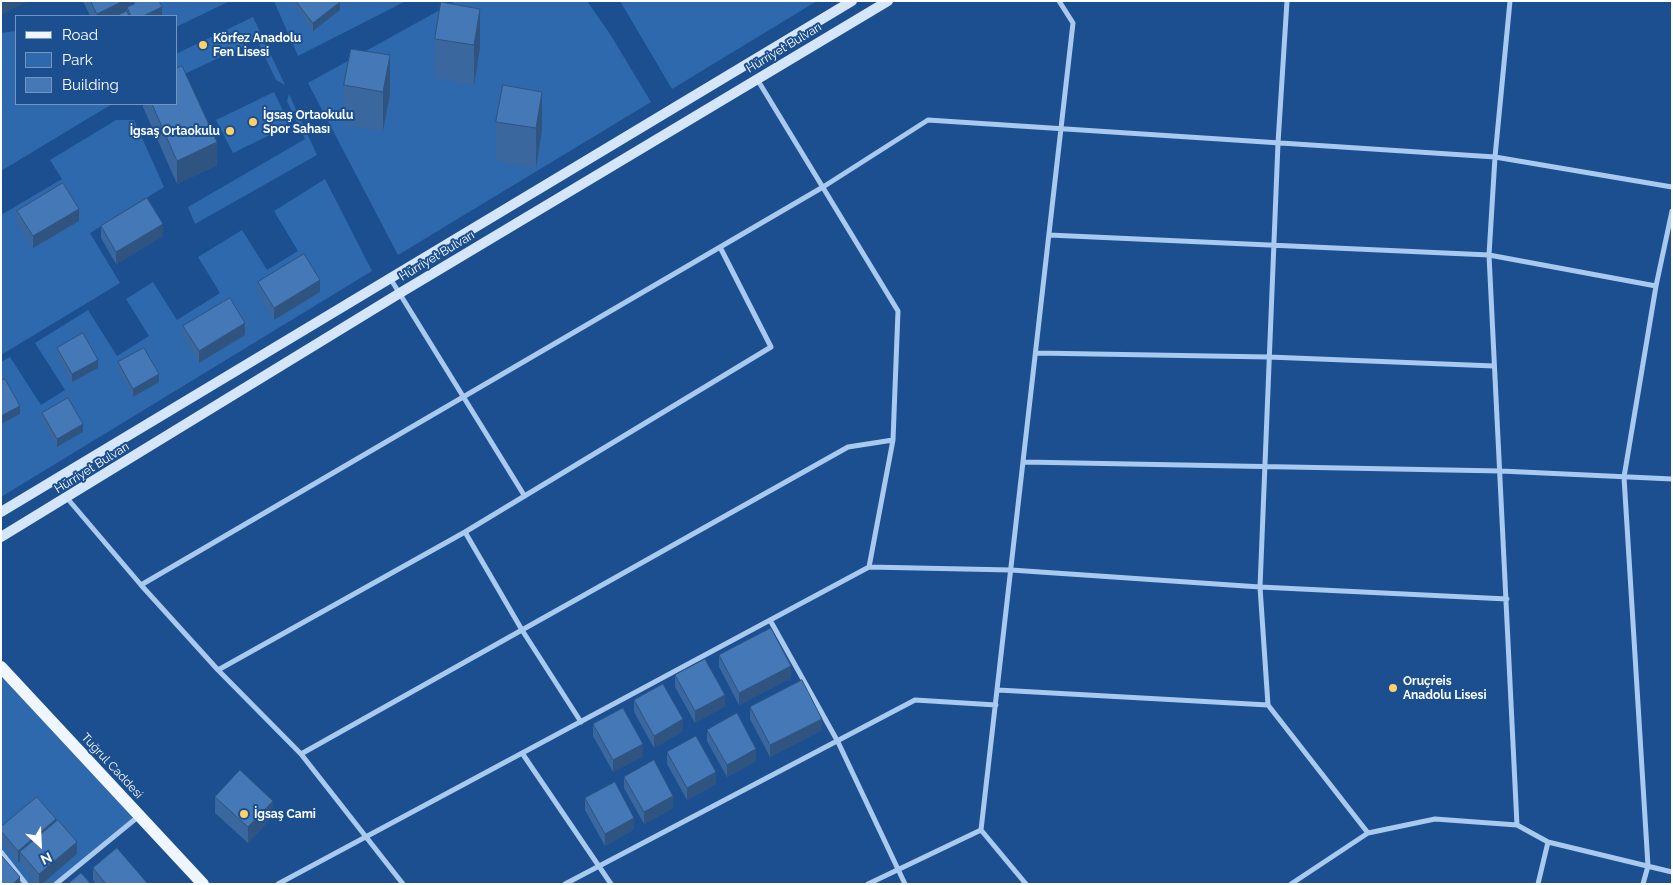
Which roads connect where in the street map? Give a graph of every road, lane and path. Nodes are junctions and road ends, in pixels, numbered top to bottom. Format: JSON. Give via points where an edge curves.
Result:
{"nodes":[{"id":1,"x":852,"y":1,"type":"edge"},
{"id":2,"x":888,"y":1,"type":"edge"},
{"id":3,"x":1059,"y":1,"type":"edge"},
{"id":4,"x":1288,"y":1,"type":"edge"},
{"id":5,"x":1510,"y":1,"type":"edge"},
{"id":6,"x":756,"y":79,"type":"junction"},
{"id":7,"x":1061,"y":128,"type":"junction"},
{"id":8,"x":1278,"y":143,"type":"junction"},
{"id":9,"x":1495,"y":157,"type":"junction"},
{"id":10,"x":823,"y":187,"type":"junction"},
{"id":11,"x":1672,"y":188,"type":"edge"},
{"id":12,"x":1672,"y":211,"type":"edge"},
{"id":13,"x":1049,"y":235,"type":"junction"},
{"id":14,"x":1274,"y":246,"type":"junction"},
{"id":15,"x":720,"y":247,"type":"junction"},
{"id":16,"x":1489,"y":255,"type":"junction"},
{"id":17,"x":389,"y":278,"type":"junction"},
{"id":18,"x":1656,"y":286,"type":"junction"},
{"id":19,"x":400,"y":293,"type":"junction"},
{"id":20,"x":1036,"y":353,"type":"junction"},
{"id":21,"x":1269,"y":357,"type":"junction"},
{"id":22,"x":1494,"y":366,"type":"junction"},
{"id":23,"x":464,"y":396,"type":"junction"},
{"id":24,"x":893,"y":440,"type":"junction"},
{"id":25,"x":1024,"y":462,"type":"junction"},
{"id":26,"x":1264,"y":466,"type":"junction"},
{"id":27,"x":1500,"y":471,"type":"junction"},
{"id":28,"x":1624,"y":477,"type":"junction"},
{"id":29,"x":1672,"y":479,"type":"edge"},
{"id":30,"x":524,"y":495,"type":"junction"},
{"id":31,"x":67,"y":498,"type":"junction"},
{"id":32,"x":1,"y":512,"type":"edge"},
{"id":33,"x":465,"y":532,"type":"junction"},
{"id":34,"x":1,"y":536,"type":"edge"},
{"id":35,"x":869,"y":568,"type":"junction"},
{"id":36,"x":1012,"y":570,"type":"junction"},
{"id":37,"x":141,"y":585,"type":"junction"},
{"id":38,"x":1260,"y":587,"type":"junction"},
{"id":39,"x":1507,"y":599,"type":"junction"},
{"id":40,"x":770,"y":620,"type":"junction"},
{"id":41,"x":522,"y":630,"type":"junction"},
{"id":42,"x":1,"y":667,"type":"edge"},
{"id":43,"x":218,"y":670,"type":"junction"},
{"id":44,"x":998,"y":690,"type":"junction"},
{"id":45,"x":996,"y":705,"type":"junction"},
{"id":46,"x":1268,"y":705,"type":"junction"},
{"id":47,"x":581,"y":722,"type":"junction"},
{"id":48,"x":838,"y":742,"type":"junction"},
{"id":49,"x":522,"y":753,"type":"junction"},
{"id":50,"x":301,"y":754,"type":"junction"},
{"id":51,"x":140,"y":815,"type":"junction"},
{"id":52,"x":1517,"y":825,"type":"junction"},
{"id":53,"x":982,"y":830,"type":"junction"},
{"id":54,"x":1368,"y":833,"type":"junction"},
{"id":55,"x":366,"y":836,"type":"junction"},
{"id":56,"x":1548,"y":842,"type":"junction"},
{"id":57,"x":1,"y":852,"type":"edge"},
{"id":58,"x":600,"y":866,"type":"junction"},
{"id":59,"x":1648,"y":866,"type":"junction"},
{"id":60,"x":898,"y":870,"type":"junction"},
{"id":61,"x":1672,"y":872,"type":"edge"},
{"id":62,"x":26,"y":884,"type":"edge"},
{"id":63,"x":56,"y":884,"type":"edge"},
{"id":64,"x":203,"y":884,"type":"edge"},
{"id":65,"x":278,"y":884,"type":"edge"},
{"id":66,"x":403,"y":884,"type":"edge"},
{"id":67,"x":565,"y":884,"type":"edge"},
{"id":68,"x":612,"y":884,"type":"edge"},
{"id":69,"x":868,"y":884,"type":"edge"},
{"id":70,"x":905,"y":884,"type":"edge"},
{"id":71,"x":1026,"y":884,"type":"edge"},
{"id":72,"x":1291,"y":884,"type":"edge"},
{"id":73,"x":1538,"y":884,"type":"edge"},
{"id":74,"x":1643,"y":884,"type":"edge"}],
"edges":[{"from":1,"to":17,"type":"main road","name":"Hürriyet Bulvarı"},
{"from":2,"to":6,"type":"main road","name":"Hürriyet Bulvarı"},
{"from":3,"to":7,"type":"street","via":[[1073,23]]},
{"from":4,"to":8,"type":"street"},
{"from":5,"to":9,"type":"street"},
{"from":6,"to":10,"type":"street"},
{"from":6,"to":19,"type":"main road","name":"Hürriyet Bulvarı"},
{"from":7,"to":8,"type":"street"},
{"from":7,"to":10,"type":"street","via":[[928,120]]},
{"from":7,"to":13,"type":"street"},
{"from":8,"to":9,"type":"street"},
{"from":8,"to":14,"type":"street"},
{"from":9,"to":11,"type":"street"},
{"from":9,"to":16,"type":"street"},
{"from":10,"to":15,"type":"street"},
{"from":10,"to":24,"type":"street","via":[[898,311]]},
{"from":12,"to":18,"type":"street"},
{"from":13,"to":14,"type":"street"},
{"from":13,"to":20,"type":"street"},
{"from":14,"to":16,"type":"street"},
{"from":14,"to":21,"type":"street"},
{"from":15,"to":23,"type":"street"},
{"from":15,"to":30,"type":"street","via":[[771,347]]},
{"from":16,"to":18,"type":"street"},
{"from":16,"to":22,"type":"street"},
{"from":17,"to":19,"type":"street"},
{"from":17,"to":32,"type":"main road","name":"Hürriyet Bulvarı"},
{"from":18,"to":28,"type":"street"},
{"from":19,"to":23,"type":"street"},
{"from":19,"to":31,"type":"main road","name":"Hürriyet Bulvarı"},
{"from":20,"to":21,"type":"street"},
{"from":20,"to":25,"type":"street"},
{"from":21,"to":22,"type":"street"},
{"from":21,"to":26,"type":"street"},
{"from":22,"to":27,"type":"street"},
{"from":23,"to":30,"type":"street"},
{"from":23,"to":37,"type":"street"},
{"from":24,"to":35,"type":"street"},
{"from":24,"to":41,"type":"street","via":[[848,447]]},
{"from":25,"to":26,"type":"street"},
{"from":25,"to":36,"type":"street"},
{"from":26,"to":27,"type":"street"},
{"from":26,"to":38,"type":"street"},
{"from":27,"to":28,"type":"street"},
{"from":27,"to":39,"type":"street"},
{"from":28,"to":29,"type":"street"},
{"from":28,"to":59,"type":"street"},
{"from":30,"to":33,"type":"street"},
{"from":31,"to":34,"type":"main road","name":"Hürriyet Bulvarı"},
{"from":31,"to":37,"type":"street"},
{"from":33,"to":41,"type":"street"},
{"from":33,"to":43,"type":"street"},
{"from":35,"to":36,"type":"street"},
{"from":35,"to":40,"type":"street"},
{"from":36,"to":38,"type":"street"},
{"from":36,"to":44,"type":"street"},
{"from":37,"to":43,"type":"street"},
{"from":38,"to":39,"type":"street"},
{"from":38,"to":46,"type":"street"},
{"from":39,"to":52,"type":"street"},
{"from":40,"to":47,"type":"street"},
{"from":40,"to":48,"type":"street"},
{"from":41,"to":47,"type":"street"},
{"from":41,"to":50,"type":"street"},
{"from":42,"to":51,"type":"main road","name":"Tuğrul Caddesi"},
{"from":43,"to":50,"type":"street"},
{"from":44,"to":45,"type":"street"},
{"from":44,"to":46,"type":"street"},
{"from":45,"to":48,"type":"street","via":[[915,700]]},
{"from":45,"to":53,"type":"street"},
{"from":46,"to":54,"type":"street"},
{"from":47,"to":49,"type":"street"},
{"from":48,"to":58,"type":"street"},
{"from":48,"to":60,"type":"street"},
{"from":49,"to":55,"type":"street"},
{"from":49,"to":58,"type":"street"},
{"from":50,"to":55,"type":"street"},
{"from":51,"to":63,"type":"street"},
{"from":51,"to":64,"type":"main road","name":"Tuğrul Caddesi"},
{"from":52,"to":54,"type":"street","via":[[1435,819]]},
{"from":52,"to":56,"type":"street"},
{"from":53,"to":60,"type":"street"},
{"from":53,"to":71,"type":"street"},
{"from":54,"to":72,"type":"street"},
{"from":55,"to":65,"type":"street"},
{"from":55,"to":66,"type":"street"},
{"from":56,"to":59,"type":"street"},
{"from":56,"to":73,"type":"street"},
{"from":57,"to":62,"type":"street"},
{"from":58,"to":67,"type":"street"},
{"from":58,"to":68,"type":"street"},
{"from":59,"to":61,"type":"street"},
{"from":59,"to":74,"type":"street"},
{"from":60,"to":69,"type":"street"},
{"from":60,"to":70,"type":"street"}]}
